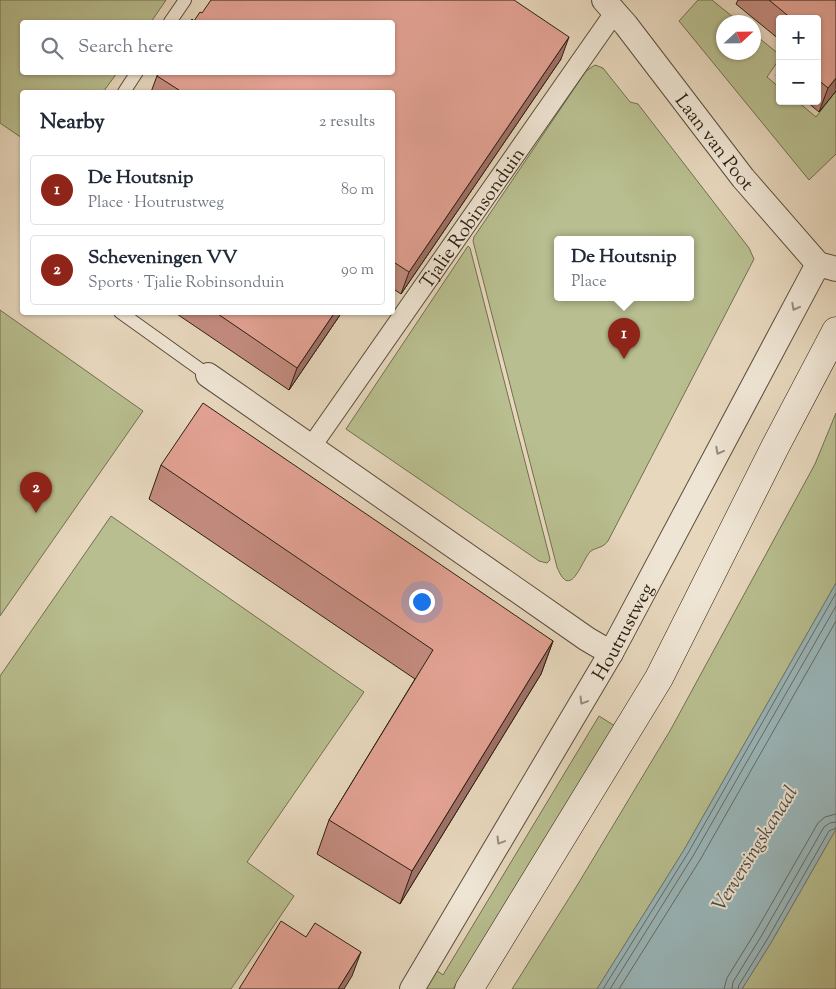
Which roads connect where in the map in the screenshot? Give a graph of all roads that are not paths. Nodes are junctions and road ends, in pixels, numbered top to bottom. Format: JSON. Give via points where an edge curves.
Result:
{"nodes":[{"id":1,"x":186,"y":0,"type":"edge"},
{"id":2,"x":610,"y":6,"type":"edge"},
{"id":3,"x":171,"y":20,"type":"edge"},
{"id":4,"x":135,"y":75,"type":"edge"},
{"id":5,"x":125,"y":90,"type":"edge"},
{"id":6,"x":827,"y":267,"type":"edge"},
{"id":7,"x":124,"y":315,"type":"edge"},
{"id":8,"x":836,"y":331,"type":"edge"},
{"id":9,"x":208,"y":375,"type":"joint"},
{"id":10,"x":311,"y":447,"type":"junction"},
{"id":11,"x":611,"y":654,"type":"junction"},
{"id":12,"x":412,"y":989,"type":"edge"},
{"id":13,"x":469,"y":989,"type":"edge"}],
"edges":[{"from":1,"to":3,"type":"lane"},
{"from":2,"to":6,"type":"street","name":"Laan van Poot","via":[[743,178]]},
{"from":2,"to":10,"type":"street","name":"Tjalie Robinsonduin"},
{"from":4,"to":5,"type":"lane"},
{"from":6,"to":11,"type":"street","name":"Houtrustweg","one_way":true},
{"from":7,"to":9,"type":"lane"},
{"from":8,"to":13,"type":"main road","via":[[659,678]]},
{"from":9,"to":10,"type":"street"},
{"from":10,"to":11,"type":"street"},
{"from":11,"to":12,"type":"street","name":"Houtrustweg","one_way":true}]}
